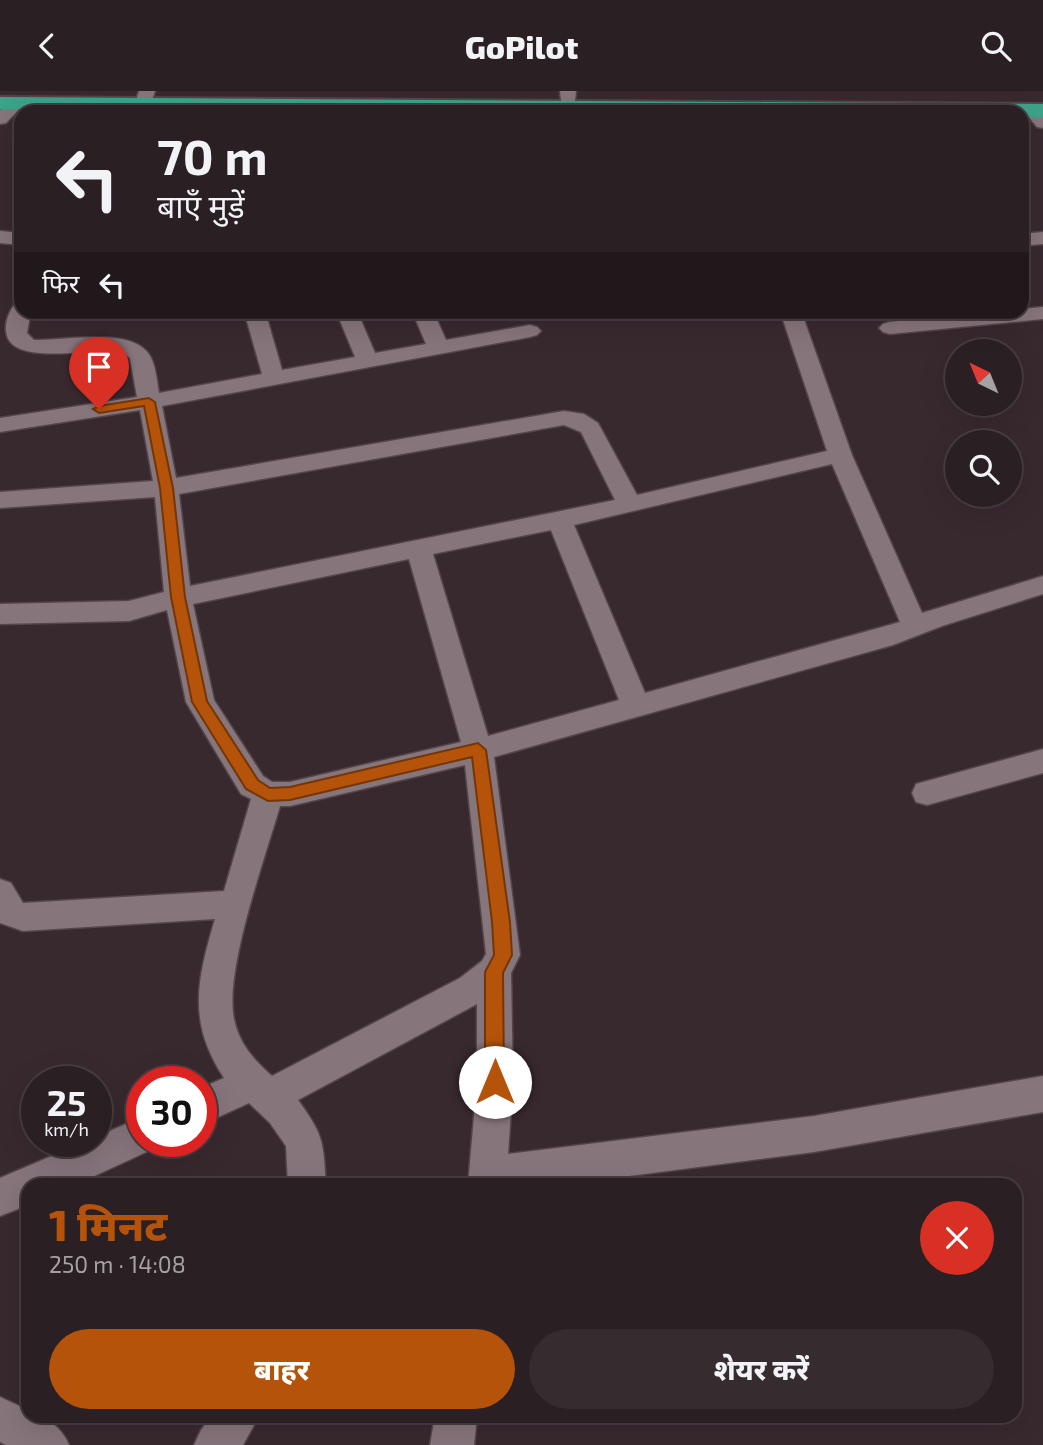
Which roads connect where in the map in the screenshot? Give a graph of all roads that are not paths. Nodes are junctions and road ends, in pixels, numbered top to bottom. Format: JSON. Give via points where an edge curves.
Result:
{"nodes":[{"id":1,"x":568,"y":99,"type":"edge"},
{"id":2,"x":143,"y":102,"type":"edge"},
{"id":3,"x":8,"y":103,"type":"edge"},
{"id":4,"x":52,"y":105,"type":"edge"},
{"id":5,"x":115,"y":105,"type":"edge"},
{"id":6,"x":176,"y":105,"type":"edge"},
{"id":7,"x":661,"y":105,"type":"edge"},
{"id":8,"x":0,"y":119,"type":"edge"},
{"id":9,"x":18,"y":319,"type":"edge"},
{"id":10,"x":256,"y":319,"type":"edge"},
{"id":11,"x":350,"y":319,"type":"edge"},
{"id":12,"x":426,"y":319,"type":"edge"},
{"id":13,"x":793,"y":319,"type":"edge"},
{"id":14,"x":982,"y":319,"type":"edge"},
{"id":15,"x":890,"y":328,"type":"dead end"},
{"id":16,"x":530,"y":331,"type":"dead end"},
{"id":17,"x":8,"y":339,"type":"edge"},
{"id":18,"x":439,"y":348,"type":"junction"},
{"id":19,"x":368,"y":361,"type":"junction"},
{"id":20,"x":274,"y":379,"type":"junction"},
{"id":21,"x":149,"y":402,"type":"junction"},
{"id":22,"x":0,"y":425,"type":"edge"},
{"id":23,"x":840,"y":455,"type":"junction"},
{"id":24,"x":166,"y":488,"type":"junction"},
{"id":25,"x":0,"y":500,"type":"edge"},
{"id":26,"x":630,"y":505,"type":"junction"},
{"id":27,"x":559,"y":519,"type":"junction"},
{"id":28,"x":418,"y":548,"type":"junction"},
{"id":29,"x":1043,"y":585,"type":"edge"},
{"id":30,"x":178,"y":597,"type":"junction"},
{"id":31,"x":0,"y":614,"type":"edge"},
{"id":32,"x":915,"y":626,"type":"junction"},
{"id":33,"x":636,"y":706,"type":"junction"},
{"id":34,"x":478,"y":750,"type":"junction"},
{"id":35,"x":1043,"y":761,"type":"edge"},
{"id":36,"x":927,"y":793,"type":"dead end"},
{"id":37,"x":268,"y":794,"type":"junction"},
{"id":38,"x":0,"y":893,"type":"edge"},
{"id":39,"x":236,"y":904,"type":"junction"},
{"id":40,"x":494,"y":972,"type":"junction"},
{"id":41,"x":260,"y":1090,"type":"junction"},
{"id":42,"x":1043,"y":1094,"type":"edge"},
{"id":43,"x":217,"y":1102,"type":"edge"},
{"id":44,"x":126,"y":1142,"type":"edge"},
{"id":45,"x":48,"y":1178,"type":"edge"},
{"id":46,"x":307,"y":1178,"type":"edge"},
{"id":47,"x":488,"y":1178,"type":"edge"},
{"id":48,"x":502,"y":1178,"type":"edge"},
{"id":49,"x":21,"y":1190,"type":"edge"},
{"id":50,"x":0,"y":1198,"type":"edge"},
{"id":51,"x":0,"y":1418,"type":"edge"},
{"id":52,"x":233,"y":1423,"type":"edge"},
{"id":53,"x":455,"y":1423,"type":"edge"},
{"id":54,"x":47,"y":1445,"type":"edge"},
{"id":55,"x":216,"y":1445,"type":"edge"},
{"id":56,"x":452,"y":1445,"type":"edge"}],
"edges":[{"from":1,"to":7,"type":"highway"},
{"from":2,"to":5,"type":"highway"},
{"from":2,"to":6,"type":"highway"},
{"from":3,"to":4,"type":"highway"},
{"from":3,"to":8,"type":"street"},
{"from":9,"to":17,"type":"street"},
{"from":10,"to":20,"type":"street"},
{"from":11,"to":19,"type":"street"},
{"from":12,"to":18,"type":"street"},
{"from":13,"to":23,"type":"street"},
{"from":14,"to":15,"type":"street"},
{"from":16,"to":18,"type":"street"},
{"from":17,"to":21,"type":"street","via":[[34,347],[126,345],[141,358]]},
{"from":18,"to":19,"type":"street"},
{"from":19,"to":20,"type":"street"},
{"from":20,"to":21,"type":"street"},
{"from":21,"to":22,"type":"street"},
{"from":21,"to":24,"type":"street"},
{"from":23,"to":26,"type":"street"},
{"from":23,"to":32,"type":"street"},
{"from":24,"to":25,"type":"street"},
{"from":24,"to":26,"type":"street","via":[[564,418],[590,428]]},
{"from":24,"to":30,"type":"street"},
{"from":26,"to":27,"type":"street"},
{"from":27,"to":28,"type":"street"},
{"from":27,"to":33,"type":"street"},
{"from":28,"to":30,"type":"street"},
{"from":28,"to":34,"type":"street"},
{"from":29,"to":32,"type":"street"},
{"from":30,"to":31,"type":"street","via":[[129,611]]},
{"from":30,"to":37,"type":"street","via":[[200,702],[252,785]]},
{"from":32,"to":33,"type":"street"},
{"from":33,"to":34,"type":"street"},
{"from":34,"to":37,"type":"street","via":[[290,794]]},
{"from":34,"to":40,"type":"street","via":[[501,922],[503,955]]},
{"from":35,"to":36,"type":"street"},
{"from":37,"to":39,"type":"street"},
{"from":38,"to":39,"type":"street","via":[[10,912],[23,917]]},
{"from":39,"to":41,"type":"street","via":[[214,1001],[230,1056]]},
{"from":40,"to":41,"type":"street","via":[[472,989]]},
{"from":40,"to":47,"type":"street","via":[[495,1082]]},
{"from":41,"to":43,"type":"street"},
{"from":41,"to":46,"type":"street","via":[[284,1110],[304,1140]]},
{"from":42,"to":48,"type":"street","via":[[814,1134]]},
{"from":44,"to":45,"type":"street"},
{"from":49,"to":50,"type":"street"},
{"from":51,"to":54,"type":"street"},
{"from":52,"to":55,"type":"street"},
{"from":53,"to":56,"type":"street"}]}
